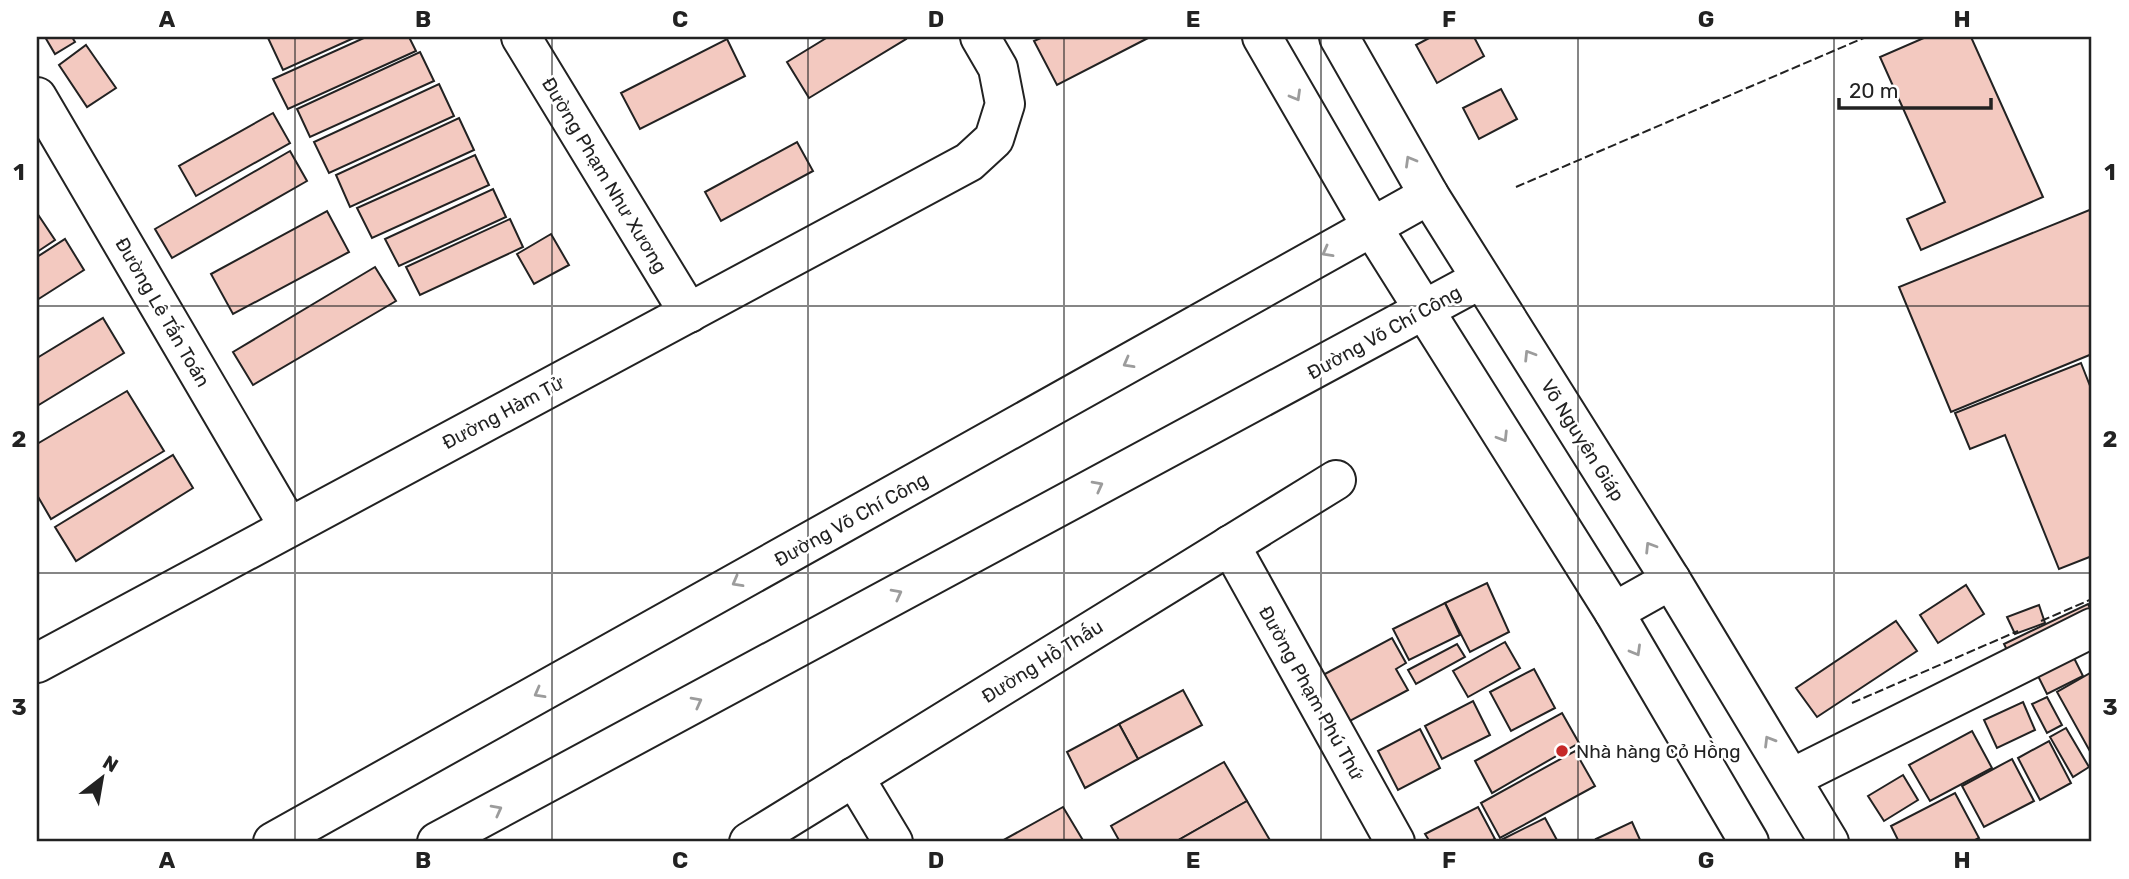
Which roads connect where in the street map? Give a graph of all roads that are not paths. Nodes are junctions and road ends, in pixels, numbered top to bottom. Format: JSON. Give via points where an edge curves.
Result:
{"nodes":[{"id":1,"x":521,"y":37,"type":"edge"},
{"id":2,"x":980,"y":37,"type":"edge"},
{"id":3,"x":1262,"y":37,"type":"edge"},
{"id":4,"x":1339,"y":37,"type":"edge"},
{"id":5,"x":37,"y":97,"type":"edge"},
{"id":6,"x":1429,"y":195,"type":"junction"},
{"id":7,"x":1372,"y":227,"type":"junction"},
{"id":8,"x":1480,"y":279,"type":"junction"},
{"id":9,"x":1423,"y":311,"type":"junction"},
{"id":10,"x":689,"y":313,"type":"junction"},
{"id":11,"x":1336,"y":480,"type":"dead end"},
{"id":12,"x":289,"y":527,"type":"junction"},
{"id":13,"x":1230,"y":545,"type":"junction"},
{"id":14,"x":1671,"y":580,"type":"junction"},
{"id":15,"x":1614,"y":612,"type":"junction"},
{"id":16,"x":2092,"y":628,"type":"edge"},
{"id":17,"x":37,"y":663,"type":"edge"},
{"id":18,"x":854,"y":777,"type":"junction"},
{"id":19,"x":1792,"y":778,"type":"junction"},
{"id":20,"x":272,"y":842,"type":"edge"},
{"id":21,"x":437,"y":842,"type":"edge"},
{"id":22,"x":749,"y":842,"type":"edge"},
{"id":23,"x":892,"y":842,"type":"edge"},
{"id":24,"x":1395,"y":842,"type":"edge"},
{"id":25,"x":1749,"y":842,"type":"edge"},
{"id":26,"x":1829,"y":842,"type":"edge"}],
"edges":[{"from":1,"to":10,"type":"main road","name":"Đường Phạm Như Xương"},
{"from":2,"to":10,"type":"main road","name":"Đường Hàm Tử","via":[[998,68],[1005,104],[994,139],[969,162]]},
{"from":3,"to":7,"type":"main road","one_way":true},
{"from":6,"to":4,"type":"main road","name":"Võ Nguyên Giáp","one_way":true},
{"from":5,"to":12,"type":"main road","name":"Đường Lê Tấn Toán"},
{"from":6,"to":7,"type":"main road","name":"Đường Võ Chí Công"},
{"from":6,"to":8,"type":"main road","name":"Võ Nguyên Giáp"},
{"from":7,"to":9,"type":"main road"},
{"from":7,"to":20,"type":"main road","name":"Đường Võ Chí Công","one_way":true},
{"from":8,"to":9,"type":"main road","name":"Đường Võ Chí Công"},
{"from":14,"to":8,"type":"main road","name":"Võ Nguyên Giáp","one_way":true},
{"from":9,"to":15,"type":"main road","one_way":true},
{"from":21,"to":9,"type":"main road","name":"Đường Võ Chí Công","one_way":true},
{"from":10,"to":12,"type":"main road","name":"Đường Hàm Tử"},
{"from":11,"to":13,"type":"main road","name":"Đường Hồ Thấu"},
{"from":12,"to":17,"type":"main road","name":"Đường Hàm Tử"},
{"from":13,"to":18,"type":"main road","name":"Đường Hồ Thấu"},
{"from":13,"to":24,"type":"main road","name":"Đường Phạm Phú Thứ"},
{"from":14,"to":15,"type":"main road"},
{"from":19,"to":14,"type":"main road","name":"Võ Nguyên Giáp","one_way":true},
{"from":15,"to":25,"type":"main road","one_way":true},
{"from":16,"to":19,"type":"main road"},
{"from":18,"to":22,"type":"main road","name":"Đường Hồ Thấu"},
{"from":18,"to":23,"type":"main road"},
{"from":19,"to":26,"type":"main road","name":"Võ Nguyên Giáp"}]}
